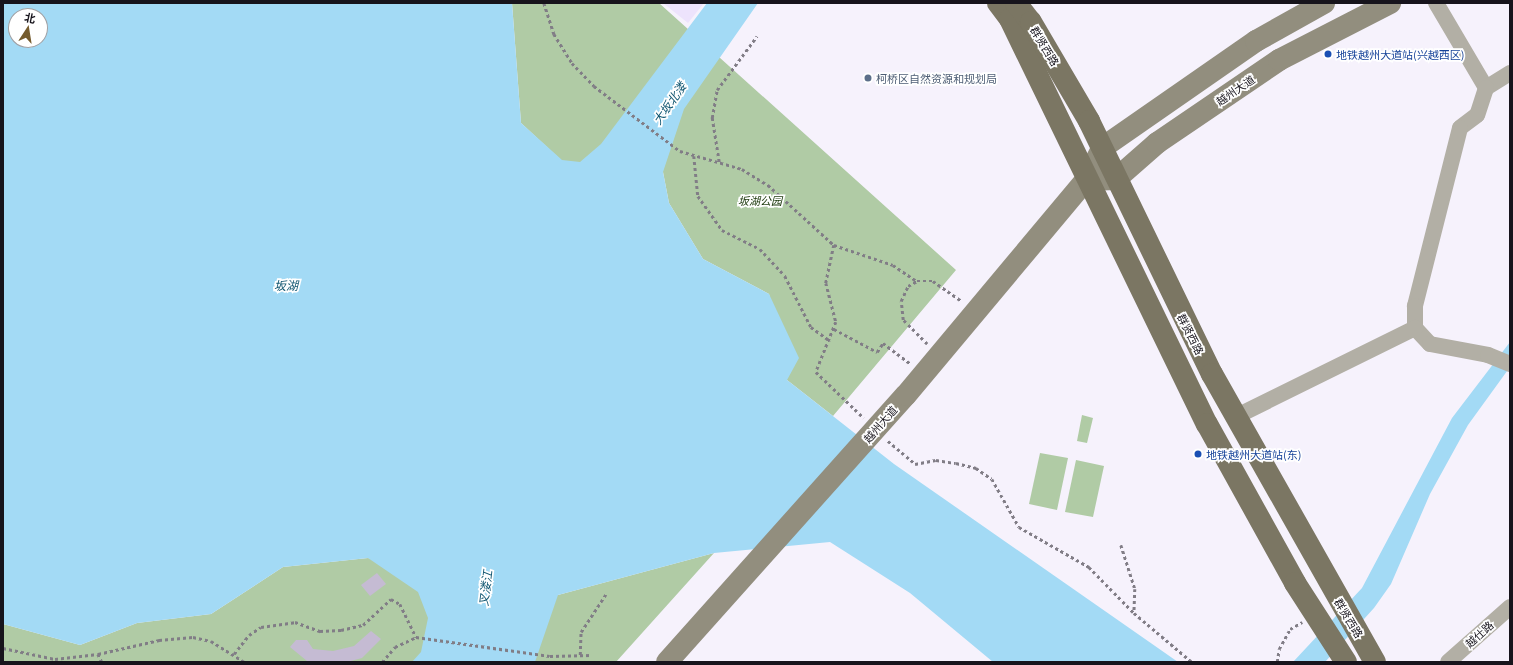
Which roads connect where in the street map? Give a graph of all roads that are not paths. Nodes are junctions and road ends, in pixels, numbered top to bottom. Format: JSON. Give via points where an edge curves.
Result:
{"nodes":[{"id":1,"x":998,"y":3,"type":"edge"},
{"id":2,"x":1016,"y":3,"type":"edge"},
{"id":3,"x":1324,"y":3,"type":"edge"},
{"id":4,"x":1390,"y":3,"type":"edge"},
{"id":5,"x":1436,"y":3,"type":"edge"},
{"id":6,"x":1510,"y":73,"type":"edge"},
{"id":7,"x":1486,"y":88,"type":"junction"},
{"id":8,"x":1102,"y":148,"type":"junction"},
{"id":9,"x":1116,"y":179,"type":"junction"},
{"id":10,"x":1086,"y":180,"type":"junction"},
{"id":11,"x":1415,"y":328,"type":"junction"},
{"id":12,"x":1510,"y":364,"type":"edge"},
{"id":13,"x":1237,"y":416,"type":"junction"},
{"id":14,"x":1510,"y":607,"type":"edge"},
{"id":15,"x":1343,"y":657,"type":"edge"},
{"id":16,"x":667,"y":662,"type":"edge"},
{"id":17,"x":1375,"y":662,"type":"edge"},
{"id":18,"x":1448,"y":662,"type":"edge"}],
"edges":[{"from":1,"to":10,"type":"main road","name":"群贤西路","via":[[1017,32]]},
{"from":2,"to":8,"type":"main road","name":"群贤西路","via":[[1031,22]]},
{"from":3,"to":8,"type":"main road","name":"越州大道","via":[[1256,41]]},
{"from":4,"to":9,"type":"main road","name":"越州大道","via":[[1279,60],[1157,142]]},
{"from":5,"to":7,"type":"street"},
{"from":6,"to":7,"type":"street"},
{"from":7,"to":11,"type":"street","via":[[1477,115],[1460,128],[1415,306]]},
{"from":8,"to":9,"type":"main road","name":"群贤西路"},
{"from":8,"to":10,"type":"main road","name":"越州大道"},
{"from":9,"to":10,"type":"main road"},
{"from":9,"to":13,"type":"main road","name":"群贤西路","via":[[1212,374]]},
{"from":10,"to":15,"type":"main road","name":"群贤西路","via":[[1207,424],[1318,620]]},
{"from":10,"to":16,"type":"main road","name":"越州大道","via":[[906,395]]},
{"from":11,"to":12,"type":"street","via":[[1430,344],[1488,355]]},
{"from":11,"to":13,"type":"street"},
{"from":13,"to":17,"type":"main road","name":"群贤西路"},
{"from":14,"to":18,"type":"street","name":"越仕路"}]}
